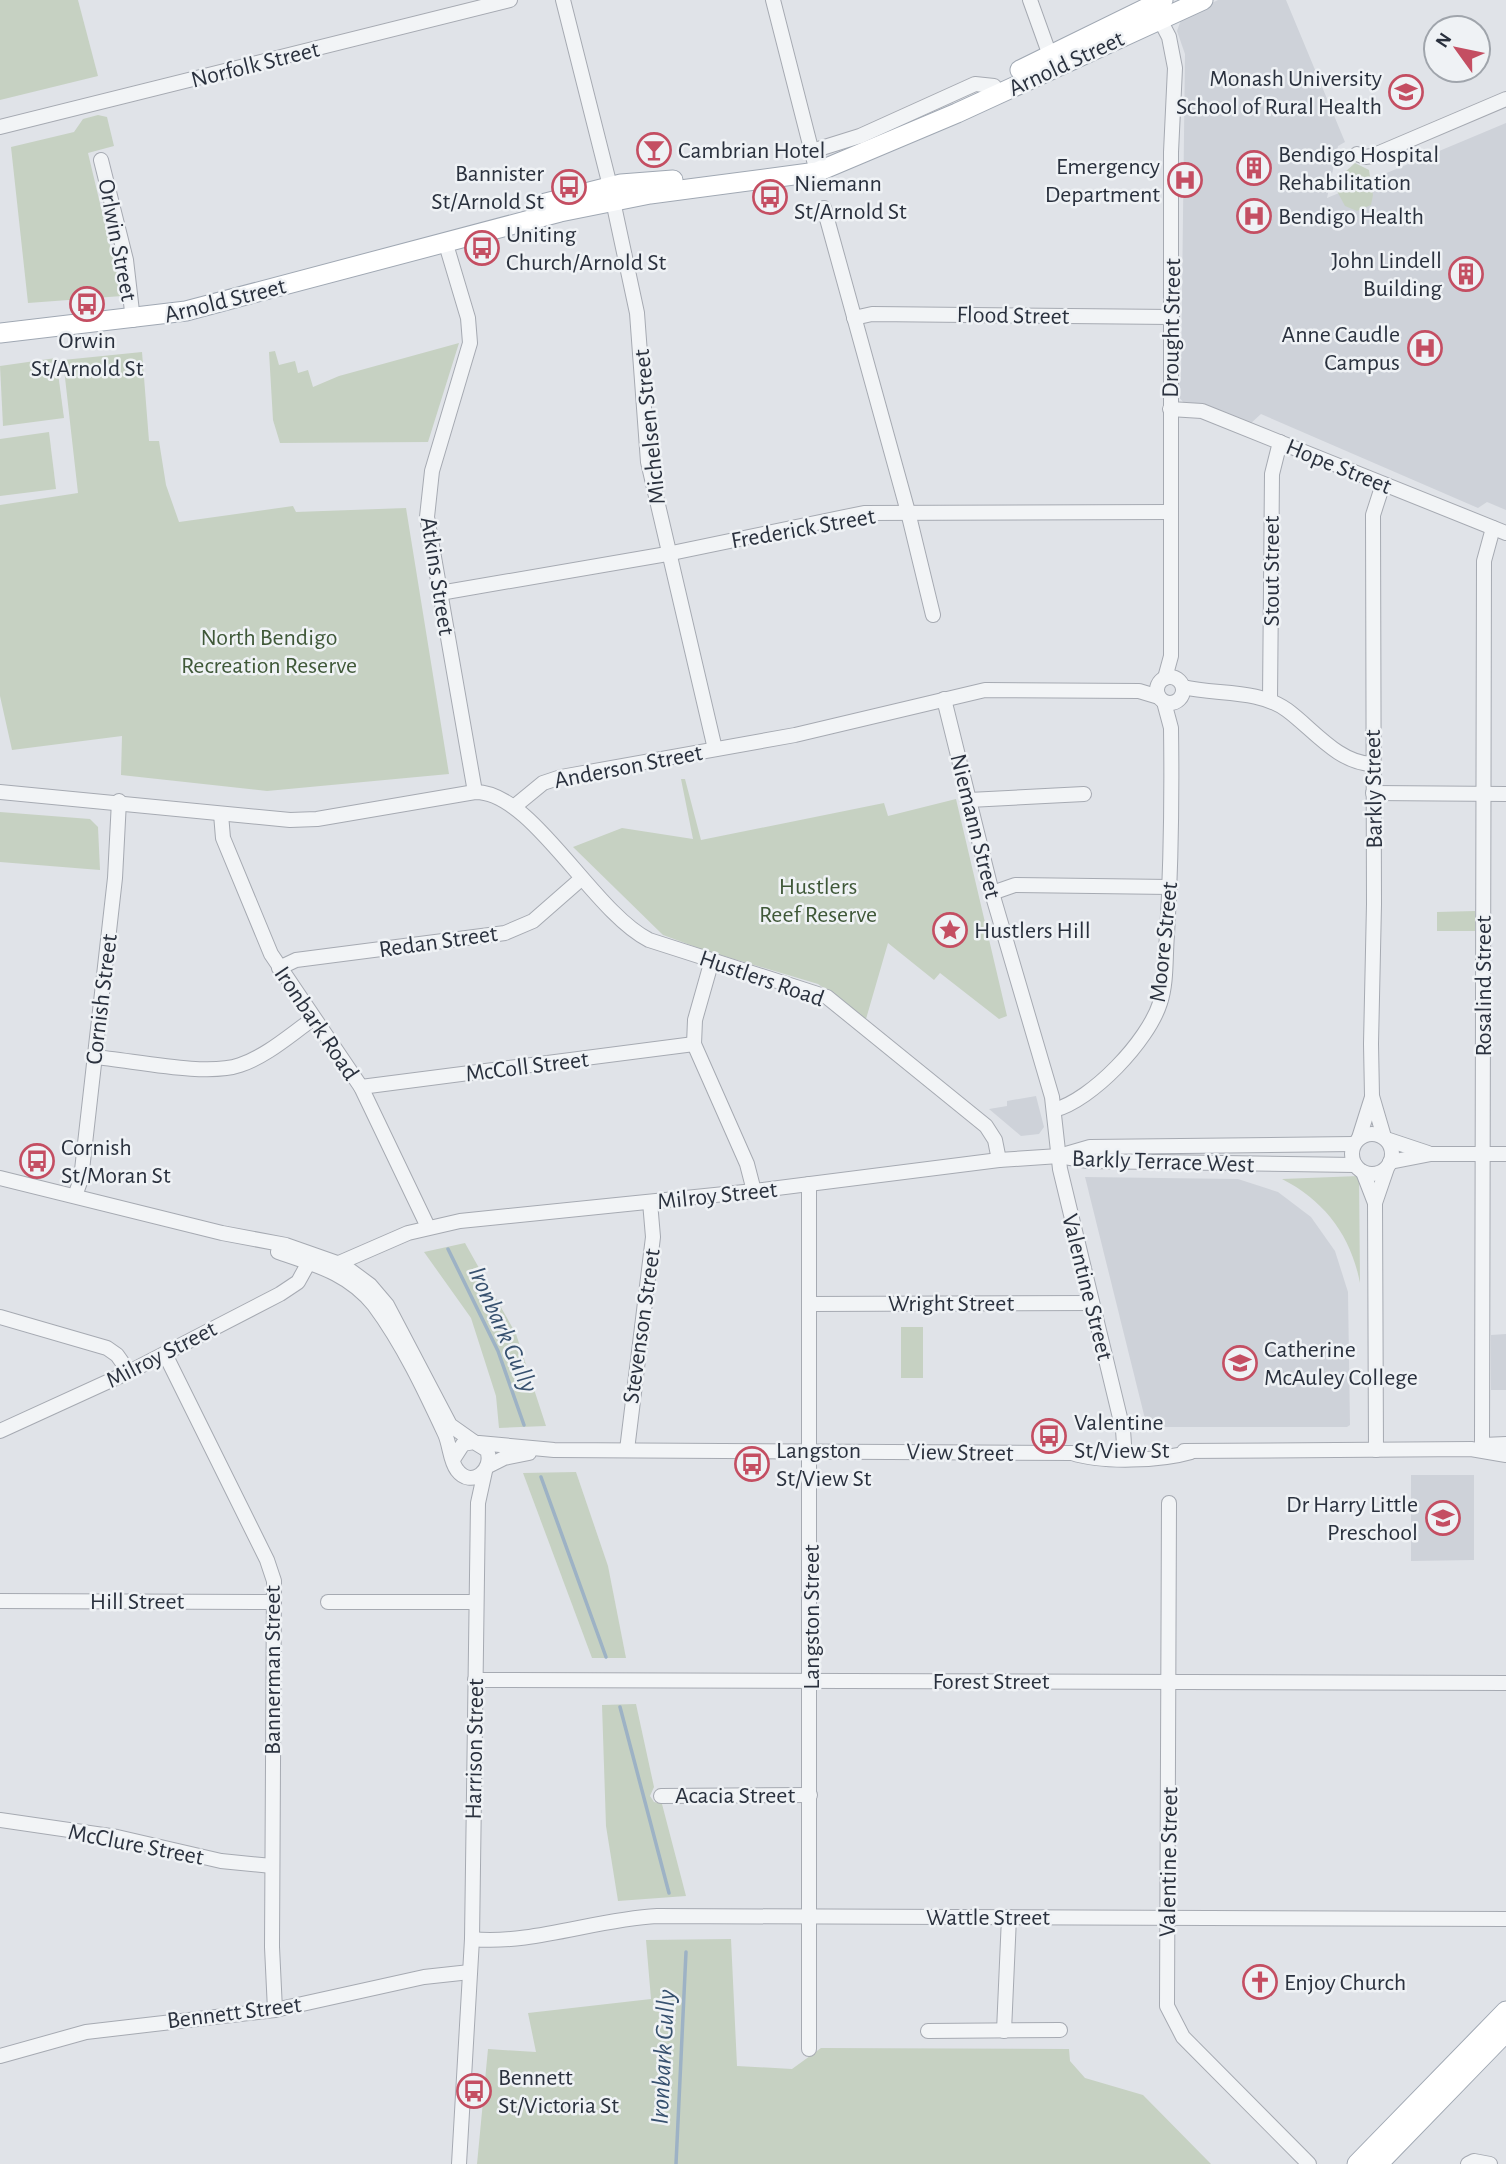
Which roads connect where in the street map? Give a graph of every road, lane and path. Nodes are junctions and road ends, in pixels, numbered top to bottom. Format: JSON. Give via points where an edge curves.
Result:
{"nodes":[{"id":1,"x":510,"y":0,"type":"edge"},
{"id":2,"x":563,"y":0,"type":"edge"},
{"id":3,"x":773,"y":0,"type":"edge"},
{"id":4,"x":1030,"y":0,"type":"edge"},
{"id":5,"x":1203,"y":0,"type":"edge"},
{"id":6,"x":1158,"y":8,"type":"edge"},
{"id":7,"x":1052,"y":61,"type":"junction"},
{"id":8,"x":994,"y":86,"type":"junction"},
{"id":9,"x":1506,"y":99,"type":"edge"},
{"id":10,"x":928,"y":124,"type":"junction"},
{"id":11,"x":0,"y":127,"type":"edge"},
{"id":12,"x":812,"y":151,"type":"junction"},
{"id":13,"x":1357,"y":154,"type":"dead end"},
{"id":14,"x":101,"y":160,"type":"dead end"},
{"id":15,"x":817,"y":172,"type":"junction"},
{"id":16,"x":611,"y":193,"type":"junction"},
{"id":17,"x":824,"y":208,"type":"dead end"},
{"id":18,"x":445,"y":241,"type":"junction"},
{"id":19,"x":1172,"y":317,"type":"junction"},
{"id":20,"x":855,"y":318,"type":"junction"},
{"id":21,"x":133,"y":320,"type":"junction"},
{"id":22,"x":0,"y":333,"type":"edge"},
{"id":23,"x":1170,"y":409,"type":"junction"},
{"id":24,"x":1280,"y":442,"type":"junction"},
{"id":25,"x":1383,"y":484,"type":"junction"},
{"id":26,"x":908,"y":512,"type":"junction"},
{"id":27,"x":1171,"y":512,"type":"junction"},
{"id":28,"x":1500,"y":531,"type":"edge"},
{"id":29,"x":667,"y":554,"type":"junction"},
{"id":30,"x":440,"y":593,"type":"junction"},
{"id":31,"x":933,"y":615,"type":"dead end"},
{"id":32,"x":1171,"y":691,"type":"junction"},
{"id":33,"x":944,"y":699,"type":"junction"},
{"id":34,"x":1270,"y":700,"type":"junction"},
{"id":35,"x":715,"y":749,"type":"junction"},
{"id":36,"x":1372,"y":764,"type":"junction"},
{"id":37,"x":0,"y":792,"type":"edge"},
{"id":38,"x":475,"y":792,"type":"junction"},
{"id":39,"x":1373,"y":793,"type":"junction"},
{"id":40,"x":1084,"y":794,"type":"dead end"},
{"id":41,"x":1483,"y":794,"type":"junction"},
{"id":42,"x":1506,"y":794,"type":"edge"},
{"id":43,"x":970,"y":800,"type":"junction"},
{"id":44,"x":119,"y":801,"type":"junction"},
{"id":45,"x":515,"y":806,"type":"junction"},
{"id":46,"x":221,"y":814,"type":"junction"},
{"id":47,"x":581,"y":879,"type":"junction"},
{"id":48,"x":1170,"y":887,"type":"junction"},
{"id":49,"x":992,"y":893,"type":"junction"},
{"id":50,"x":712,"y":960,"type":"junction"},
{"id":51,"x":279,"y":968,"type":"junction"},
{"id":52,"x":313,"y":1019,"type":"junction"},
{"id":53,"x":694,"y":1044,"type":"junction"},
{"id":54,"x":94,"y":1057,"type":"junction"},
{"id":55,"x":361,"y":1087,"type":"junction"},
{"id":56,"x":1372,"y":1096,"type":"junction"},
{"id":57,"x":1054,"y":1110,"type":"junction"},
{"id":58,"x":1385,"y":1138,"type":"junction"},
{"id":59,"x":1357,"y":1141,"type":"junction"},
{"id":60,"x":1431,"y":1154,"type":"junction"},
{"id":61,"x":1483,"y":1154,"type":"junction"},
{"id":62,"x":1506,"y":1154,"type":"edge"},
{"id":63,"x":1059,"y":1157,"type":"junction"},
{"id":64,"x":999,"y":1160,"type":"junction"},
{"id":65,"x":1388,"y":1165,"type":"junction"},
{"id":66,"x":1359,"y":1168,"type":"junction"},
{"id":67,"x":4,"y":1177,"type":"edge"},
{"id":68,"x":809,"y":1184,"type":"junction"},
{"id":69,"x":754,"y":1191,"type":"junction"},
{"id":70,"x":75,"y":1196,"type":"junction"},
{"id":71,"x":650,"y":1202,"type":"junction"},
{"id":72,"x":1375,"y":1203,"type":"junction"},
{"id":73,"x":428,"y":1227,"type":"junction"},
{"id":74,"x":222,"y":1233,"type":"junction"},
{"id":75,"x":379,"y":1246,"type":"junction"},
{"id":76,"x":309,"y":1262,"type":"junction"},
{"id":77,"x":339,"y":1263,"type":"junction"},
{"id":78,"x":354,"y":1276,"type":"junction"},
{"id":79,"x":1092,"y":1303,"type":"junction"},
{"id":80,"x":810,"y":1304,"type":"junction"},
{"id":81,"x":0,"y":1318,"type":"edge"},
{"id":82,"x":165,"y":1354,"type":"junction"},
{"id":83,"x":128,"y":1372,"type":"junction"},
{"id":84,"x":0,"y":1431,"type":"edge"},
{"id":85,"x":476,"y":1443,"type":"junction"},
{"id":86,"x":1506,"y":1444,"type":"edge"},
{"id":87,"x":1477,"y":1447,"type":"junction"},
{"id":88,"x":554,"y":1450,"type":"junction"},
{"id":89,"x":627,"y":1450,"type":"junction"},
{"id":90,"x":1376,"y":1450,"type":"junction"},
{"id":91,"x":811,"y":1451,"type":"junction"},
{"id":92,"x":1125,"y":1453,"type":"junction"},
{"id":93,"x":1506,"y":1455,"type":"edge"},
{"id":94,"x":454,"y":1458,"type":"junction"},
{"id":95,"x":487,"y":1468,"type":"junction"},
{"id":96,"x":465,"y":1476,"type":"junction"},
{"id":97,"x":1169,"y":1503,"type":"dead end"},
{"id":98,"x":476,"y":1558,"type":"junction"},
{"id":99,"x":0,"y":1601,"type":"edge"},
{"id":100,"x":274,"y":1602,"type":"junction"},
{"id":101,"x":328,"y":1602,"type":"dead end"},
{"id":102,"x":476,"y":1602,"type":"junction"},
{"id":103,"x":475,"y":1680,"type":"junction"},
{"id":104,"x":810,"y":1681,"type":"junction"},
{"id":105,"x":1170,"y":1682,"type":"junction"},
{"id":106,"x":1506,"y":1683,"type":"edge"},
{"id":107,"x":810,"y":1795,"type":"junction"},
{"id":108,"x":661,"y":1796,"type":"dead end"},
{"id":109,"x":0,"y":1820,"type":"edge"},
{"id":110,"x":272,"y":1866,"type":"junction"},
{"id":111,"x":810,"y":1917,"type":"junction"},
{"id":112,"x":1009,"y":1917,"type":"junction"},
{"id":113,"x":1169,"y":1918,"type":"junction"},
{"id":114,"x":1506,"y":1919,"type":"edge"},
{"id":115,"x":472,"y":1939,"type":"junction"},
{"id":116,"x":470,"y":1972,"type":"junction"},
{"id":117,"x":275,"y":2010,"type":"junction"},
{"id":118,"x":1506,"y":2011,"type":"edge"},
{"id":119,"x":1059,"y":2030,"type":"dead end"},
{"id":120,"x":928,"y":2031,"type":"dead end"},
{"id":121,"x":1004,"y":2031,"type":"junction"},
{"id":122,"x":1506,"y":2032,"type":"edge"},
{"id":123,"x":808,"y":2049,"type":"dead end"},
{"id":124,"x":0,"y":2056,"type":"edge"},
{"id":125,"x":459,"y":2164,"type":"edge"},
{"id":126,"x":1309,"y":2164,"type":"edge"},
{"id":127,"x":1357,"y":2164,"type":"edge"},
{"id":128,"x":1378,"y":2164,"type":"edge"},
{"id":129,"x":1468,"y":2164,"type":"edge"},
{"id":130,"x":1490,"y":2164,"type":"edge"}],
"edges":[{"from":1,"to":11,"type":"street","name":"Norfolk Street"},
{"from":2,"to":16,"type":"street","name":"Michelsen Street"},
{"from":3,"to":12,"type":"street"},
{"from":4,"to":7,"type":"street"},
{"from":5,"to":6,"type":"main road","name":"Arnold Street"},
{"from":6,"to":7,"type":"main road","name":"Arnold Street"},
{"from":6,"to":19,"type":"street","name":"Drought Street","via":[[1175,68]]},
{"from":7,"to":8,"type":"main road","name":"Arnold Street"},
{"from":7,"to":10,"type":"main road","name":"Arnold Street"},
{"from":8,"to":10,"type":"main road","name":"Arnold Street"},
{"from":8,"to":12,"type":"street","name":"Arnold Street","via":[[975,84],[860,136]]},
{"from":9,"to":13,"type":"street","via":[[1372,156]]},
{"from":10,"to":15,"type":"main road","name":"Arnold Street"},
{"from":12,"to":15,"type":"street"},
{"from":14,"to":21,"type":"street","name":"Orlwin Street","via":[[124,252]]},
{"from":15,"to":16,"type":"main road","name":"Arnold Street"},
{"from":16,"to":18,"type":"main road","name":"Arnold Street"},
{"from":16,"to":29,"type":"street","name":"Michelsen Street","via":[[636,313],[648,462]]},
{"from":17,"to":20,"type":"street"},
{"from":18,"to":21,"type":"main road","name":"Arnold Street","via":[[213,306]]},
{"from":18,"to":30,"type":"street","name":"Atkins Street","via":[[468,318],[470,343],[428,498],[429,537]]},
{"from":19,"to":20,"type":"street","name":"Flood Street","via":[[872,314]]},
{"from":19,"to":23,"type":"street","name":"Drought Street"},
{"from":20,"to":26,"type":"street"},
{"from":21,"to":22,"type":"main road","name":"Arnold Street"},
{"from":23,"to":24,"type":"street","name":"Hope Street","via":[[1202,411]]},
{"from":23,"to":27,"type":"street","name":"Drought Street"},
{"from":24,"to":25,"type":"street","name":"Hope Street"},
{"from":24,"to":34,"type":"street","name":"Stout Street","via":[[1272,474]]},
{"from":25,"to":28,"type":"street","name":"Hope Street"},
{"from":25,"to":36,"type":"street","name":"Barkly Street","via":[[1373,515]]},
{"from":26,"to":27,"type":"street","name":"Frederick Street"},
{"from":26,"to":29,"type":"street","name":"Frederick Street","via":[[864,513]]},
{"from":26,"to":31,"type":"street"},
{"from":27,"to":32,"type":"street","name":"Drought Street"},
{"from":28,"to":41,"type":"street","name":"Rosalind Street","via":[[1484,561]]},
{"from":29,"to":30,"type":"street","name":"Frederick Street"},
{"from":29,"to":35,"type":"street","name":"Michelsen Street"},
{"from":30,"to":38,"type":"street","name":"Atkins Street"},
{"from":32,"to":33,"type":"street","name":"Anderson Street","via":[[985,690]]},
{"from":32,"to":34,"type":"street","name":"Anderson Street"},
{"from":32,"to":48,"type":"street","name":"Moore Street"},
{"from":33,"to":35,"type":"street","name":"Anderson Street"},
{"from":33,"to":43,"type":"street","name":"Niemann Street"},
{"from":34,"to":36,"type":"street","via":[[1345,757]]},
{"from":35,"to":45,"type":"street","name":"Anderson Street","via":[[552,779]]},
{"from":36,"to":39,"type":"street","name":"Barkly Street"},
{"from":37,"to":44,"type":"street"},
{"from":38,"to":45,"type":"street","via":[[496,795]]},
{"from":38,"to":46,"type":"street","via":[[317,819]]},
{"from":39,"to":41,"type":"street"},
{"from":39,"to":56,"type":"street","name":"Barkly Street"},
{"from":40,"to":43,"type":"street"},
{"from":41,"to":42,"type":"street"},
{"from":41,"to":61,"type":"street","name":"Rosalind Street"},
{"from":43,"to":49,"type":"street","name":"Niemann Street"},
{"from":44,"to":46,"type":"street"},
{"from":44,"to":54,"type":"street","name":"Cornish Street","via":[[115,878]]},
{"from":45,"to":47,"type":"street","name":"Hustlers Road"},
{"from":46,"to":51,"type":"street","name":"Ironbark Road","via":[[223,838]]},
{"from":47,"to":50,"type":"street","name":"Hustlers Road","via":[[626,927],[649,940]]},
{"from":47,"to":51,"type":"street","name":"Redan Street","via":[[533,921],[505,933],[296,960]]},
{"from":48,"to":49,"type":"street","via":[[1015,885]]},
{"from":48,"to":57,"type":"street","name":"Moore Street","via":[[1163,988],[1145,1036],[1118,1066],[1069,1104]]},
{"from":49,"to":57,"type":"street","name":"Niemann Street"},
{"from":50,"to":53,"type":"street","via":[[695,1020]]},
{"from":50,"to":64,"type":"street","name":"Hustlers Road","via":[[827,997],[986,1126],[996,1140]]},
{"from":51,"to":52,"type":"street","name":"Ironbark Road"},
{"from":52,"to":54,"type":"street","via":[[257,1057],[229,1068]]},
{"from":52,"to":55,"type":"street","name":"Ironbark Road"},
{"from":53,"to":55,"type":"street","name":"McColl Street"},
{"from":53,"to":69,"type":"street","via":[[747,1164]]},
{"from":54,"to":70,"type":"street","name":"Cornish Street","via":[[81,1179]]},
{"from":55,"to":73,"type":"street","name":"Ironbark Road"},
{"from":56,"to":58,"type":"street","name":"Barkly Street"},
{"from":56,"to":59,"type":"street","name":"Barkly Street"},
{"from":57,"to":63,"type":"street","name":"Niemann Street"},
{"from":58,"to":59,"type":"street","via":[[1371,1134]]},
{"from":58,"to":60,"type":"street"},
{"from":58,"to":65,"type":"street","via":[[1392,1150]]},
{"from":59,"to":63,"type":"street","name":"Barkly Terrace West","via":[[1090,1147]]},
{"from":59,"to":66,"type":"street","via":[[1352,1154]]},
{"from":60,"to":61,"type":"street"},
{"from":60,"to":65,"type":"street"},
{"from":61,"to":62,"type":"street"},
{"from":61,"to":87,"type":"street","name":"Rosalind Street"},
{"from":63,"to":64,"type":"street","name":"Milroy Street"},
{"from":63,"to":66,"type":"street","name":"Barkly Terrace West"},
{"from":63,"to":79,"type":"street","name":"Valentine Street"},
{"from":64,"to":68,"type":"street","name":"Milroy Street"},
{"from":65,"to":66,"type":"street","via":[[1375,1174]]},
{"from":65,"to":72,"type":"street"},
{"from":66,"to":72,"type":"street"},
{"from":67,"to":70,"type":"street"},
{"from":68,"to":69,"type":"street","name":"Milroy Street"},
{"from":68,"to":80,"type":"street","name":"Langston Street"},
{"from":69,"to":71,"type":"street","name":"Milroy Street"},
{"from":70,"to":74,"type":"street"},
{"from":71,"to":73,"type":"street","name":"Milroy Street","via":[[537,1211]]},
{"from":71,"to":89,"type":"street","name":"Stevenson Street","via":[[653,1237]]},
{"from":72,"to":90,"type":"street"},
{"from":73,"to":75,"type":"street","name":"Milroy Street"},
{"from":74,"to":76,"type":"street"},
{"from":74,"to":77,"type":"street","via":[[286,1245]]},
{"from":75,"to":77,"type":"street","name":"Milroy Street"},
{"from":75,"to":78,"type":"street"},
{"from":76,"to":78,"type":"street"},
{"from":76,"to":82,"type":"street","name":"Milroy Street","via":[[290,1288]]},
{"from":77,"to":78,"type":"street"},
{"from":78,"to":85,"type":"street","via":[[394,1315],[450,1425]]},
{"from":78,"to":94,"type":"street","via":[[385,1321]]},
{"from":79,"to":80,"type":"street","name":"Wright Street"},
{"from":79,"to":92,"type":"street","name":"Valentine Street"},
{"from":80,"to":91,"type":"street","name":"Langston Street"},
{"from":81,"to":83,"type":"street","via":[[107,1348]]},
{"from":82,"to":83,"type":"street","name":"Milroy Street"},
{"from":82,"to":100,"type":"street","name":"Bannerman Street","via":[[270,1566]]},
{"from":83,"to":84,"type":"street","name":"Milroy Street"},
{"from":85,"to":88,"type":"street","name":"View Street"},
{"from":85,"to":94,"type":"street","via":[[463,1444]]},
{"from":85,"to":95,"type":"street","via":[[487,1450]]},
{"from":86,"to":87,"type":"street","name":"View Street"},
{"from":87,"to":90,"type":"street","name":"View Street"},
{"from":87,"to":93,"type":"street","name":"View Street"},
{"from":88,"to":89,"type":"street","name":"View Street"},
{"from":88,"to":95,"type":"street","name":"View Street","via":[[504,1458]]},
{"from":89,"to":91,"type":"street","name":"View Street"},
{"from":90,"to":92,"type":"street","name":"View Street","via":[[1191,1452],[1178,1456]]},
{"from":91,"to":92,"type":"street","name":"View Street","via":[[1072,1453],[1093,1458]]},
{"from":91,"to":104,"type":"street","name":"Langston Street"},
{"from":94,"to":96,"type":"street","via":[[456,1469]]},
{"from":95,"to":96,"type":"street","via":[[476,1477]]},
{"from":95,"to":98,"type":"street","name":"Harrison Street","via":[[478,1503]]},
{"from":96,"to":98,"type":"street","name":"Harrison Street"},
{"from":97,"to":105,"type":"street","name":"Valentine Street"},
{"from":98,"to":102,"type":"street","name":"Harrison Street"},
{"from":99,"to":100,"type":"street","name":"Hill Street"},
{"from":100,"to":110,"type":"street","name":"Bannerman Street"},
{"from":101,"to":102,"type":"street"},
{"from":102,"to":103,"type":"street","name":"Harrison Street"},
{"from":103,"to":104,"type":"street","name":"Forest Street"},
{"from":103,"to":115,"type":"street","name":"Harrison Street"},
{"from":104,"to":105,"type":"street","name":"Forest Street"},
{"from":104,"to":107,"type":"street","name":"Langston Street"},
{"from":105,"to":106,"type":"street","name":"Forest Street"},
{"from":105,"to":113,"type":"street","name":"Valentine Street"},
{"from":107,"to":108,"type":"street","name":"Acacia Street"},
{"from":107,"to":111,"type":"street","name":"Langston Street"},
{"from":109,"to":110,"type":"street","name":"McClure Street","via":[[117,1837],[233,1863]]},
{"from":110,"to":117,"type":"street","name":"Bannerman Street"},
{"from":111,"to":112,"type":"street","name":"Wattle Street"},
{"from":111,"to":115,"type":"street","name":"Wattle Street","via":[[629,1917],[509,1939]]},
{"from":111,"to":123,"type":"street","name":"Langston Street"},
{"from":112,"to":113,"type":"street","name":"Wattle Street"},
{"from":112,"to":121,"type":"street"},
{"from":113,"to":114,"type":"street","name":"Wattle Street"},
{"from":113,"to":126,"type":"street","name":"Valentine Street","via":[[1166,1991],[1174,2023],[1191,2046]]},
{"from":115,"to":116,"type":"street","name":"Harrison Street"},
{"from":116,"to":117,"type":"street","name":"Bennett Street","via":[[424,1977]]},
{"from":116,"to":125,"type":"street","name":"Harrison Street"},
{"from":117,"to":124,"type":"street","name":"Bennett Street","via":[[86,2032]]},
{"from":118,"to":127,"type":"main road"},
{"from":119,"to":121,"type":"street"},
{"from":120,"to":121,"type":"street"},
{"from":122,"to":128,"type":"main road"},
{"from":129,"to":130,"type":"street"}]}
